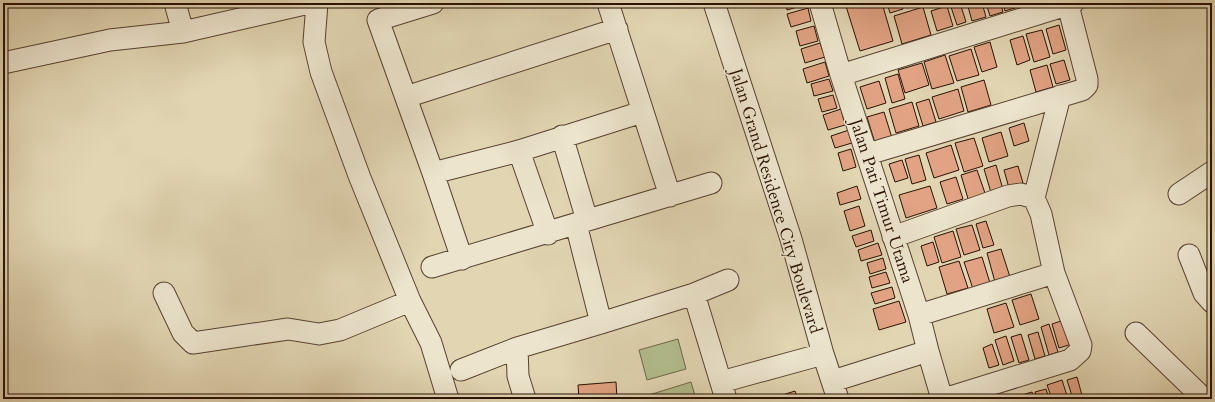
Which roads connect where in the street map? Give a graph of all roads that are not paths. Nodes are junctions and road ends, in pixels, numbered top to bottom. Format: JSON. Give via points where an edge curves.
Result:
{"nodes":[{"id":1,"x":175,"y":3,"type":"edge"},
{"id":2,"x":309,"y":3,"type":"edge"},
{"id":3,"x":317,"y":3,"type":"edge"},
{"id":4,"x":433,"y":3,"type":"edge"},
{"id":5,"x":608,"y":3,"type":"edge"},
{"id":6,"x":714,"y":3,"type":"edge"},
{"id":7,"x":820,"y":3,"type":"edge"},
{"id":8,"x":1070,"y":4,"type":"edge"},
{"id":9,"x":616,"y":29,"type":"junction"},
{"id":10,"x":183,"y":32,"type":"junction"},
{"id":11,"x":3,"y":63,"type":"edge"},
{"id":12,"x":841,"y":75,"type":"junction"},
{"id":13,"x":1060,"y":96,"type":"junction"},
{"id":14,"x":406,"y":97,"type":"junction"},
{"id":15,"x":642,"y":112,"type":"junction"},
{"id":16,"x":562,"y":136,"type":"junction"},
{"id":17,"x":519,"y":151,"type":"junction"},
{"id":18,"x":868,"y":154,"type":"junction"},
{"id":19,"x":1212,"y":172,"type":"edge"},
{"id":20,"x":433,"y":173,"type":"junction"},
{"id":21,"x":711,"y":183,"type":"dead end"},
{"id":22,"x":1179,"y":194,"type":"dead end"},
{"id":23,"x":670,"y":196,"type":"junction"},
{"id":24,"x":1034,"y":198,"type":"junction"},
{"id":25,"x":582,"y":222,"type":"junction"},
{"id":26,"x":548,"y":234,"type":"junction"},
{"id":27,"x":893,"y":237,"type":"junction"},
{"id":28,"x":1189,"y":255,"type":"dead end"},
{"id":29,"x":462,"y":259,"type":"junction"},
{"id":30,"x":432,"y":267,"type":"dead end"},
{"id":31,"x":1054,"y":273,"type":"junction"},
{"id":32,"x":728,"y":280,"type":"dead end"},
{"id":33,"x":164,"y":293,"type":"dead end"},
{"id":34,"x":694,"y":294,"type":"junction"},
{"id":35,"x":410,"y":301,"type":"junction"},
{"id":36,"x":1212,"y":302,"type":"edge"},
{"id":37,"x":920,"y":315,"type":"junction"},
{"id":38,"x":601,"y":324,"type":"junction"},
{"id":39,"x":1136,"y":333,"type":"dead end"},
{"id":40,"x":517,"y":348,"type":"junction"},
{"id":41,"x":928,"y":351,"type":"junction"},
{"id":42,"x":823,"y":354,"type":"junction"},
{"id":43,"x":461,"y":370,"type":"dead end"},
{"id":44,"x":723,"y":390,"type":"edge"},
{"id":45,"x":835,"y":390,"type":"edge"},
{"id":46,"x":448,"y":399,"type":"edge"},
{"id":47,"x":525,"y":399,"type":"edge"},
{"id":48,"x":943,"y":399,"type":"edge"},
{"id":49,"x":1204,"y":399,"type":"edge"}],
"edges":[{"from":1,"to":10,"type":"street"},
{"from":2,"to":10,"type":"street"},
{"from":3,"to":35,"type":"street","via":[[314,42],[321,72],[360,178]]},
{"from":4,"to":14,"type":"street","via":[[378,20]]},
{"from":5,"to":9,"type":"street"},
{"from":6,"to":42,"type":"street","name":"Jalan Grand Residence City Boulevard","via":[[791,239]]},
{"from":7,"to":12,"type":"street","name":"Jalan Pati Timur Utama"},
{"from":8,"to":12,"type":"street"},
{"from":8,"to":13,"type":"street","via":[[1087,85],[1082,90]]},
{"from":9,"to":14,"type":"street"},
{"from":9,"to":15,"type":"street"},
{"from":10,"to":11,"type":"street","via":[[110,40]]},
{"from":12,"to":18,"type":"street","name":"Jalan Pati Timur Utama"},
{"from":13,"to":18,"type":"street"},
{"from":13,"to":24,"type":"street"},
{"from":14,"to":20,"type":"street"},
{"from":15,"to":16,"type":"street"},
{"from":15,"to":23,"type":"street"},
{"from":16,"to":17,"type":"street"},
{"from":16,"to":25,"type":"street"},
{"from":17,"to":20,"type":"street"},
{"from":17,"to":26,"type":"street"},
{"from":18,"to":27,"type":"street","name":"Jalan Pati Timur Utama"},
{"from":19,"to":22,"type":"street"},
{"from":20,"to":29,"type":"street"},
{"from":21,"to":23,"type":"street"},
{"from":23,"to":25,"type":"street"},
{"from":24,"to":27,"type":"street","via":[[1021,194],[1008,196]]},
{"from":24,"to":31,"type":"street","via":[[1041,214]]},
{"from":25,"to":26,"type":"street"},
{"from":25,"to":38,"type":"street"},
{"from":26,"to":29,"type":"street"},
{"from":27,"to":37,"type":"street","name":"Jalan Pati Timur Utama"},
{"from":28,"to":36,"type":"street","via":[[1204,293]]},
{"from":29,"to":30,"type":"street"},
{"from":31,"to":37,"type":"street"},
{"from":31,"to":48,"type":"street","via":[[1081,345],[1077,355],[1070,360]]},
{"from":32,"to":34,"type":"street"},
{"from":33,"to":35,"type":"street","via":[[183,333],[193,343],[288,329],[319,334],[340,330]]},
{"from":34,"to":38,"type":"street"},
{"from":34,"to":44,"type":"street"},
{"from":35,"to":46,"type":"street","via":[[431,343]]},
{"from":37,"to":41,"type":"street","name":"Jalan Pati Timur Utama"},
{"from":38,"to":40,"type":"street"},
{"from":39,"to":49,"type":"street"},
{"from":40,"to":43,"type":"street"},
{"from":40,"to":47,"type":"street","via":[[518,376]]},
{"from":41,"to":45,"type":"street"},
{"from":41,"to":48,"type":"street","name":"Jalan Pati Timur Utama"},
{"from":42,"to":44,"type":"street"},
{"from":42,"to":45,"type":"street","name":"Jalan Grand Residence City Boulevard"}]}
